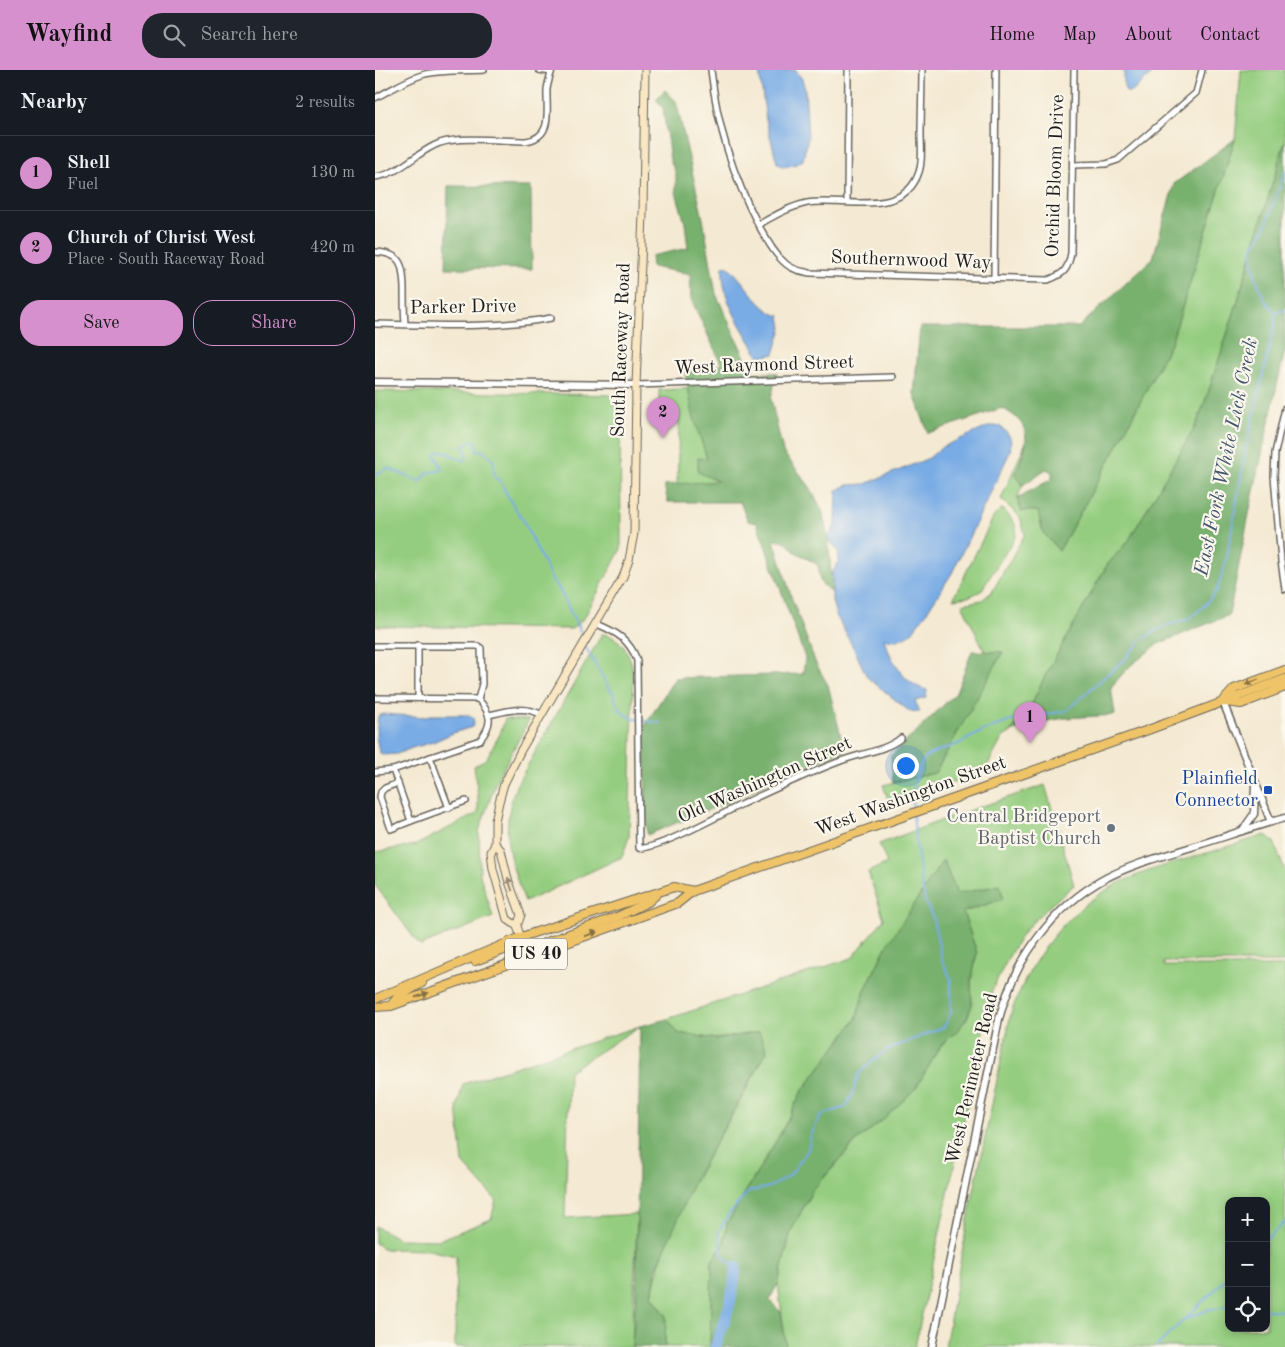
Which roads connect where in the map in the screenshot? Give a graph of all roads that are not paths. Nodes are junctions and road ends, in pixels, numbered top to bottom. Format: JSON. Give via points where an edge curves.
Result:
{"nodes":[{"id":1,"x":484,"y":70,"type":"edge"},
{"id":2,"x":539,"y":70,"type":"edge"},
{"id":3,"x":645,"y":70,"type":"edge"},
{"id":4,"x":711,"y":70,"type":"edge"},
{"id":5,"x":848,"y":70,"type":"edge"},
{"id":6,"x":922,"y":70,"type":"edge"},
{"id":7,"x":996,"y":70,"type":"edge"},
{"id":8,"x":1074,"y":70,"type":"edge"},
{"id":9,"x":1202,"y":70,"type":"edge"},
{"id":10,"x":552,"y":71,"type":"edge"},
{"id":11,"x":375,"y":98,"type":"edge"},
{"id":12,"x":1073,"y":165,"type":"junction"},
{"id":13,"x":375,"y":177,"type":"edge"},
{"id":14,"x":847,"y":202,"type":"junction"},
{"id":15,"x":759,"y":225,"type":"junction"},
{"id":16,"x":375,"y":252,"type":"edge"},
{"id":17,"x":1057,"y":277,"type":"joint"},
{"id":18,"x":994,"y":279,"type":"junction"},
{"id":19,"x":551,"y":318,"type":"dead end"},
{"id":20,"x":375,"y":324,"type":"edge"},
{"id":21,"x":405,"y":324,"type":"junction"},
{"id":22,"x":893,"y":377,"type":"dead end"},
{"id":23,"x":375,"y":382,"type":"edge"},
{"id":24,"x":636,"y":384,"type":"junction"},
{"id":25,"x":1285,"y":408,"type":"edge"},
{"id":26,"x":1285,"y":440,"type":"edge"},
{"id":27,"x":1277,"y":443,"type":"junction"},
{"id":28,"x":1285,"y":513,"type":"edge"},
{"id":29,"x":1277,"y":516,"type":"junction"},
{"id":30,"x":1285,"y":589,"type":"edge"},
{"id":31,"x":597,"y":624,"type":"junction"},
{"id":32,"x":418,"y":645,"type":"junction"},
{"id":33,"x":375,"y":646,"type":"edge"},
{"id":34,"x":1285,"y":670,"type":"edge"},
{"id":35,"x":1285,"y":679,"type":"edge"},
{"id":36,"x":1285,"y":687,"type":"edge"},
{"id":37,"x":375,"y":698,"type":"edge"},
{"id":38,"x":418,"y":698,"type":"junction"},
{"id":39,"x":478,"y":699,"type":"junction"},
{"id":40,"x":1223,"y":702,"type":"junction"},
{"id":41,"x":489,"y":715,"type":"junction"},
{"id":42,"x":542,"y":715,"type":"junction"},
{"id":43,"x":901,"y":738,"type":"dead end"},
{"id":44,"x":430,"y":757,"type":"junction"},
{"id":45,"x":393,"y":770,"type":"junction"},
{"id":46,"x":375,"y":772,"type":"edge"},
{"id":47,"x":1255,"y":782,"type":"junction"},
{"id":48,"x":398,"y":784,"type":"junction"},
{"id":49,"x":466,"y":801,"type":"dead end"},
{"id":50,"x":449,"y":808,"type":"junction"},
{"id":51,"x":1285,"y":818,"type":"edge"},
{"id":52,"x":411,"y":821,"type":"junction"},
{"id":53,"x":1271,"y":822,"type":"junction"},
{"id":54,"x":1242,"y":831,"type":"junction"},
{"id":55,"x":495,"y":844,"type":"junction"},
{"id":56,"x":693,"y":891,"type":"junction"},
{"id":57,"x":658,"y":892,"type":"junction"},
{"id":58,"x":517,"y":926,"type":"junction"},
{"id":59,"x":521,"y":936,"type":"junction"},
{"id":60,"x":527,"y":958,"type":"junction"},
{"id":61,"x":406,"y":985,"type":"junction"},
{"id":62,"x":375,"y":999,"type":"edge"},
{"id":63,"x":391,"y":1006,"type":"junction"},
{"id":64,"x":375,"y":1007,"type":"edge"},
{"id":65,"x":932,"y":1347,"type":"edge"}],
"edges":[{"from":1,"to":11,"type":"street","via":[[426,74]]},
{"from":2,"to":10,"type":"street"},
{"from":3,"to":24,"type":"main road","name":"South Raceway Road"},
{"from":4,"to":15,"type":"street","name":"Southernwood Way","via":[[726,148]]},
{"from":5,"to":14,"type":"street"},
{"from":6,"to":14,"type":"street","via":[[921,165],[915,181],[901,196],[884,202]]},
{"from":7,"to":18,"type":"street"},
{"from":8,"to":12,"type":"street","name":"Orchid Bloom Drive"},
{"from":9,"to":12,"type":"street","via":[[1196,93],[1118,160],[1106,164]]},
{"from":10,"to":13,"type":"street","via":[[547,87],[546,125],[539,136],[526,141],[461,140],[441,143],[389,174]]},
{"from":12,"to":17,"type":"street","name":"Orchid Bloom Drive","via":[[1071,253],[1068,267]]},
{"from":14,"to":15,"type":"street","via":[[801,205]]},
{"from":15,"to":18,"type":"street","name":"Southernwood Way","via":[[772,249],[794,270]]},
{"from":16,"to":21,"type":"street","via":[[389,253],[401,264]]},
{"from":17,"to":18,"type":"street","name":"Southernwood Way","via":[[1048,280]]},
{"from":19,"to":21,"type":"street","name":"Parker Drive","via":[[485,326]]},
{"from":20,"to":21,"type":"street","name":"Parker Drive"},
{"from":22,"to":24,"type":"street","name":"West Raymond Street"},
{"from":23,"to":24,"type":"street"},
{"from":24,"to":31,"type":"main road","name":"South Raceway Road","via":[[633,545],[623,577]]},
{"from":25,"to":27,"type":"street"},
{"from":26,"to":27,"type":"street"},
{"from":27,"to":29,"type":"street","via":[[1274,476]]},
{"from":28,"to":29,"type":"street"},
{"from":29,"to":30,"type":"street"},
{"from":31,"to":42,"type":"main road","name":"South Raceway Road"},
{"from":31,"to":43,"type":"street","name":"Old Washington Street","via":[[628,642],[638,667],[639,848],[647,849],[789,782],[894,744]]},
{"from":32,"to":33,"type":"street"},
{"from":32,"to":38,"type":"street"},
{"from":32,"to":39,"type":"street","via":[[481,648],[482,684]]},
{"from":34,"to":40,"type":"main road","name":"West Washington Street","number":"US 40","one_way":true,"via":[[1235,689]]},
{"from":35,"to":40,"type":"main road"},
{"from":36,"to":40,"type":"main road","name":"West Washington Street","number":"US 40","via":[[1241,704]]},
{"from":37,"to":38,"type":"street"},
{"from":38,"to":39,"type":"street"},
{"from":39,"to":41,"type":"street"},
{"from":40,"to":47,"type":"street"},
{"from":40,"to":56,"type":"main road","name":"West Washington Street","number":"US 40"},
{"from":41,"to":42,"type":"street","via":[[520,710]]},
{"from":41,"to":44,"type":"street","via":[[488,730],[480,740]]},
{"from":42,"to":55,"type":"main road","name":"South Raceway Road","via":[[504,784],[495,820]]},
{"from":44,"to":45,"type":"street"},
{"from":44,"to":50,"type":"street"},
{"from":45,"to":46,"type":"street"},
{"from":45,"to":48,"type":"street"},
{"from":47,"to":53,"type":"street"},
{"from":47,"to":54,"type":"street","via":[[1255,813]]},
{"from":48,"to":52,"type":"street"},
{"from":48,"to":52,"type":"street","via":[[385,788],[380,797],[391,829]]},
{"from":49,"to":50,"type":"street"},
{"from":50,"to":52,"type":"street"},
{"from":51,"to":53,"type":"street","name":"West Perimeter Road"},
{"from":53,"to":54,"type":"street","name":"West Perimeter Road"},
{"from":54,"to":65,"type":"street","name":"West Perimeter Road","via":[[1139,863],[1104,879],[1055,917],[1028,953],[1011,984],[999,1019]]},
{"from":58,"to":55,"type":"main road","name":"South Raceway Road","one_way":true,"via":[[521,915],[501,850]]},
{"from":55,"to":58,"type":"main road","name":"South Raceway Road","via":[[491,852],[496,883],[507,919]]},
{"from":56,"to":57,"type":"main road","name":"West Washington Street","number":"US 40","via":[[674,887]]},
{"from":60,"to":56,"type":"main road","name":"West Washington Street","number":"US 40","one_way":true,"via":[[679,903]]},
{"from":57,"to":59,"type":"main road","name":"West Washington Street","number":"US 40"},
{"from":57,"to":60,"type":"main road","via":[[648,902],[619,916],[544,943]]},
{"from":58,"to":59,"type":"main road","name":"South Raceway Road"},
{"from":59,"to":60,"type":"main road","name":"South Raceway Road"},
{"from":59,"to":61,"type":"main road","name":"West Washington Street","number":"US 40"},
{"from":59,"to":63,"type":"main road","via":[[504,950],[416,986],[398,997]]},
{"from":63,"to":60,"type":"main road","name":"West Washington Street","number":"US 40","one_way":true},
{"from":61,"to":62,"type":"main road","name":"West Washington Street","number":"US 40"},
{"from":61,"to":63,"type":"main road","via":[[391,998]]},
{"from":63,"to":64,"type":"main road","name":"West Washington Street","number":"US 40"}]}
